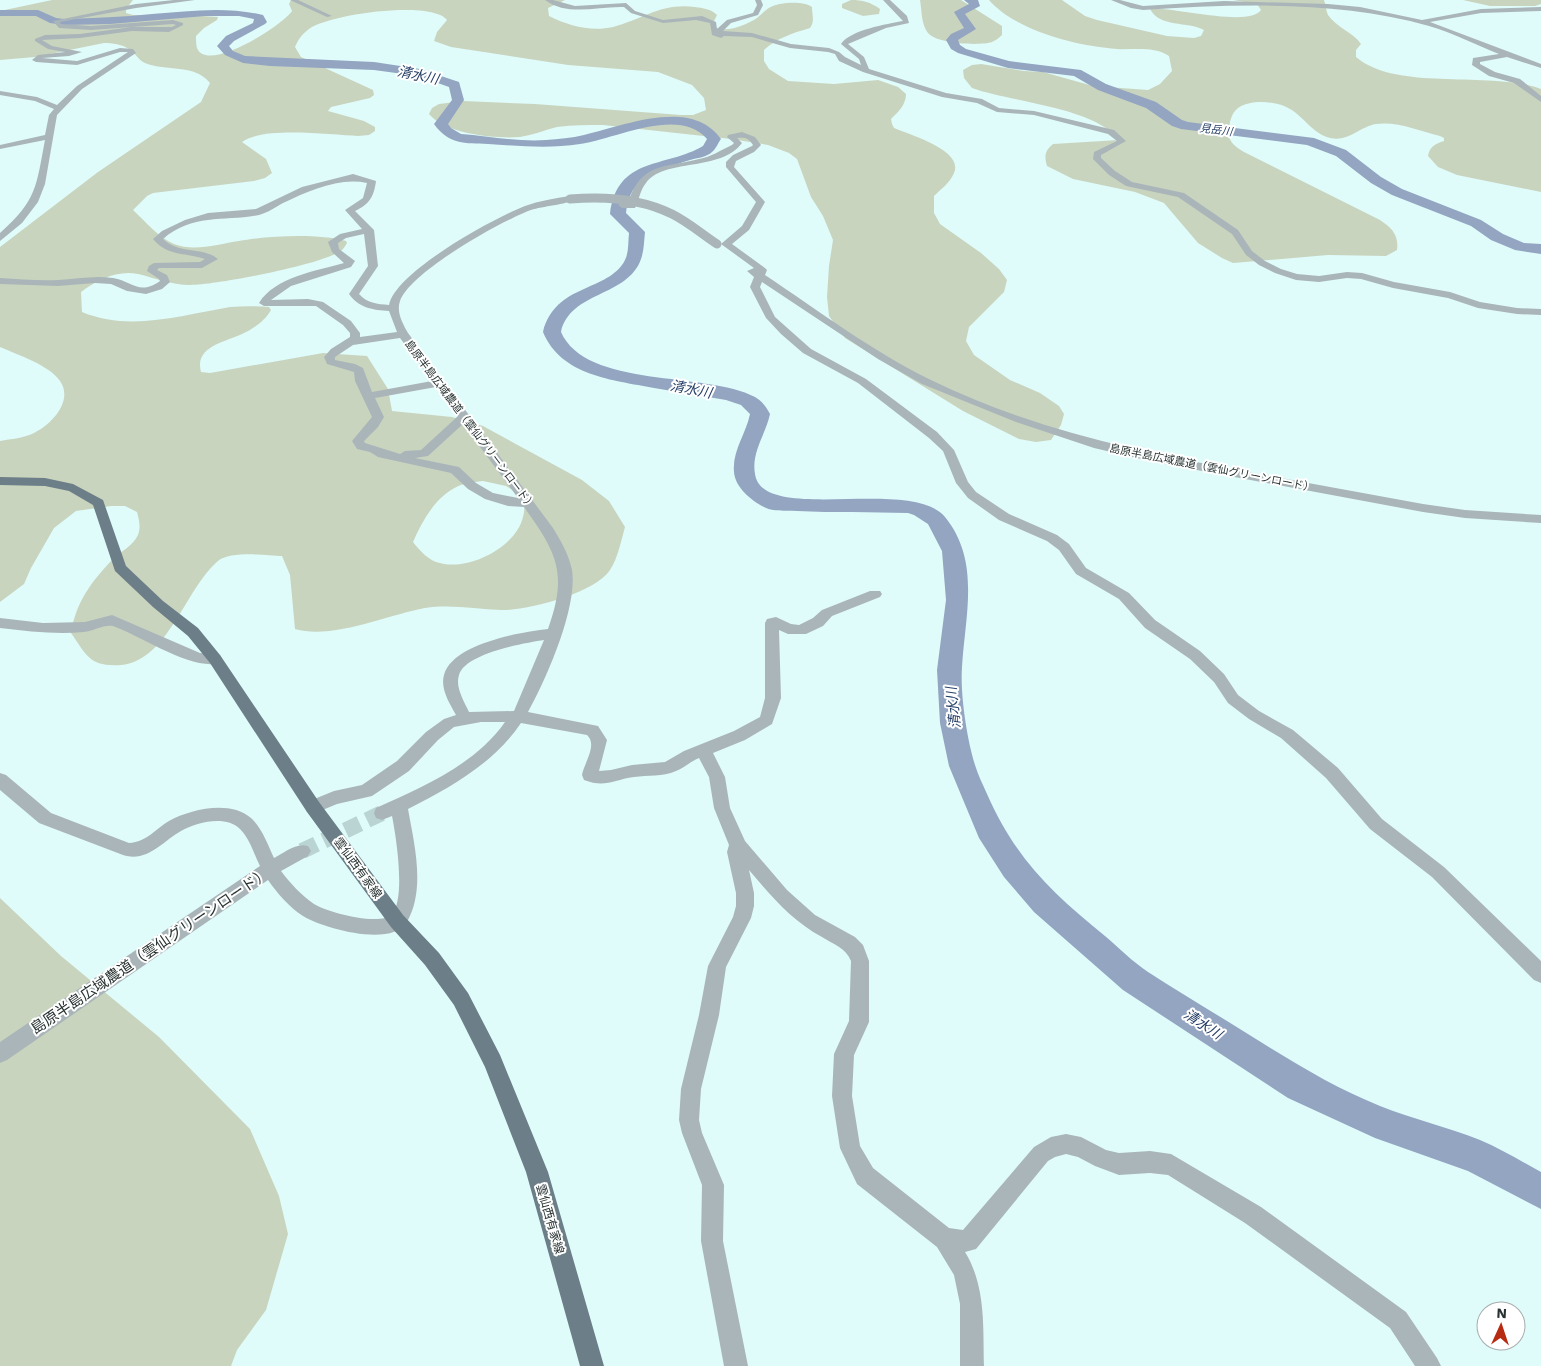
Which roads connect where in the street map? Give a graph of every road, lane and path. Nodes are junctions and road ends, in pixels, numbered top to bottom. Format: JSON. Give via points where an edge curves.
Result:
{"nodes":[{"id":1,"x":192,"y":0,"type":"edge"},
{"id":2,"x":294,"y":0,"type":"edge"},
{"id":3,"x":548,"y":0,"type":"edge"},
{"id":4,"x":758,"y":0,"type":"edge"},
{"id":5,"x":886,"y":0,"type":"edge"},
{"id":6,"x":1114,"y":0,"type":"edge"},
{"id":7,"x":1499,"y":2,"type":"dead end"},
{"id":8,"x":1523,"y":8,"type":"junction"},
{"id":9,"x":1541,"y":9,"type":"edge"},
{"id":10,"x":329,"y":16,"type":"dead end"},
{"id":11,"x":1422,"y":22,"type":"junction"},
{"id":12,"x":734,"y":34,"type":"junction"},
{"id":13,"x":1508,"y":55,"type":"junction"},
{"id":14,"x":1541,"y":66,"type":"edge"},
{"id":15,"x":866,"y":70,"type":"junction"},
{"id":16,"x":0,"y":93,"type":"edge"},
{"id":17,"x":1541,"y":100,"type":"edge"},
{"id":18,"x":58,"y":108,"type":"junction"},
{"id":19,"x":49,"y":137,"type":"junction"},
{"id":20,"x":0,"y":147,"type":"edge"},
{"id":21,"x":622,"y":205,"type":"dead end"},
{"id":22,"x":369,"y":230,"type":"junction"},
{"id":23,"x":0,"y":238,"type":"edge"},
{"id":24,"x":759,"y":277,"type":"junction"},
{"id":25,"x":0,"y":281,"type":"edge"},
{"id":26,"x":393,"y":308,"type":"junction"},
{"id":27,"x":1541,"y":312,"type":"edge"},
{"id":28,"x":402,"y":334,"type":"junction"},
{"id":29,"x":351,"y":342,"type":"junction"},
{"id":30,"x":438,"y":383,"type":"junction"},
{"id":31,"x":370,"y":396,"type":"junction"},
{"id":32,"x":464,"y":417,"type":"junction"},
{"id":33,"x":374,"y":449,"type":"junction"},
{"id":34,"x":0,"y":480,"type":"edge"},
{"id":35,"x":528,"y":503,"type":"junction"},
{"id":36,"x":1541,"y":519,"type":"edge"},
{"id":37,"x":875,"y":594,"type":"dead end"},
{"id":38,"x":0,"y":623,"type":"edge"},
{"id":39,"x":554,"y":634,"type":"junction"},
{"id":40,"x":214,"y":659,"type":"junction"},
{"id":41,"x":518,"y":716,"type":"junction"},
{"id":42,"x":465,"y":718,"type":"junction"},
{"id":43,"x":704,"y":751,"type":"junction"},
{"id":44,"x":0,"y":780,"type":"edge"},
{"id":45,"x":399,"y":806,"type":"junction"},
{"id":46,"x":313,"y":807,"type":"junction"},
{"id":47,"x":382,"y":813,"type":"tunnel mouth"},
{"id":48,"x":738,"y":845,"type":"junction"},
{"id":49,"x":302,"y":851,"type":"tunnel mouth"},
{"id":50,"x":266,"y":872,"type":"junction"},
{"id":51,"x":397,"y":921,"type":"junction"},
{"id":52,"x":1541,"y":974,"type":"edge"},
{"id":53,"x":0,"y":1053,"type":"edge"},
{"id":54,"x":945,"y":1240,"type":"junction"},
{"id":55,"x":592,"y":1366,"type":"edge"},
{"id":56,"x":736,"y":1366,"type":"edge"},
{"id":57,"x":972,"y":1366,"type":"edge"},
{"id":58,"x":1429,"y":1366,"type":"edge"}],
"edges":[{"from":1,"to":18,"type":"street","via":[[129,7],[56,21],[59,26],[78,28],[174,22],[182,25],[160,30],[127,30],[37,40],[50,48],[79,52],[40,56],[36,60],[77,63],[120,50],[131,50],[132,53],[106,68]]},
{"from":2,"to":10,"type":"street"},
{"from":3,"to":12,"type":"street","via":[[575,8],[626,5],[632,12],[660,21],[703,18],[713,22],[714,34]]},
{"from":4,"to":12,"type":"street","via":[[760,4],[756,14],[728,22],[720,28],[719,32],[723,34]]},
{"from":5,"to":15,"type":"street","via":[[907,22],[884,26],[844,44],[862,58]]},
{"from":6,"to":11,"type":"street","via":[[1143,8],[1224,3],[1344,7]]},
{"from":7,"to":8,"type":"street"},
{"from":8,"to":9,"type":"street"},
{"from":8,"to":11,"type":"street","via":[[1465,11]]},
{"from":11,"to":13,"type":"street"},
{"from":12,"to":15,"type":"street","via":[[752,35],[795,47],[829,50]]},
{"from":13,"to":14,"type":"street"},
{"from":13,"to":17,"type":"street","via":[[1476,60],[1476,65],[1492,74],[1517,81]]},
{"from":15,"to":27,"type":"street","via":[[945,96],[979,101],[997,110],[1034,113],[1111,132],[1122,141],[1097,154],[1097,159],[1107,170],[1127,184],[1181,195],[1235,232],[1249,253],[1262,264],[1278,271],[1319,279],[1362,276],[1450,295],[1478,305]]},
{"from":16,"to":18,"type":"street","via":[[37,99]]},
{"from":18,"to":19,"type":"street","via":[[53,115]]},
{"from":19,"to":20,"type":"street"},
{"from":19,"to":23,"type":"street","via":[[41,184],[34,202]]},
{"from":21,"to":24,"type":"street","via":[[632,206],[635,193],[655,169],[704,161],[735,147],[738,143],[731,137],[746,134],[757,145],[733,158],[730,167],[761,202],[746,228],[726,244],[762,270]]},
{"from":22,"to":25,"type":"street","via":[[349,210],[365,203],[372,181],[353,177],[305,189],[258,212],[208,216],[165,233],[158,239],[166,248],[212,259],[202,265],[152,268],[164,277],[165,282],[146,291],[131,289],[114,281]]},
{"from":22,"to":26,"type":"street","via":[[373,266],[354,294],[357,300],[367,305]]},
{"from":22,"to":29,"type":"street","via":[[343,236],[333,242],[335,250],[350,261],[348,265],[286,286],[264,300],[264,303],[319,304],[347,323],[355,334]]},
{"from":24,"to":26,"type":"street","name":"島原半島広域農道（雲仙グリーンロード）","bridge":true,"via":[[679,218],[655,207],[615,199],[570,199],[521,211],[462,244],[407,282],[395,299]]},
{"from":24,"to":36,"type":"street","name":"島原半島広域農道（雲仙グリーンロード）","via":[[926,382],[1011,417],[1098,445],[1423,508]]},
{"from":24,"to":52,"type":"street","via":[[755,287],[771,318],[785,332],[807,351],[862,381],[933,435],[948,450],[962,483],[972,495],[1004,517],[1052,538],[1064,547],[1081,571],[1124,596],[1150,624],[1195,655],[1219,678],[1233,699],[1287,734],[1332,773],[1376,824],[1438,872]]},
{"from":26,"to":28,"type":"street","name":"島原半島広域農道（雲仙グリーンロード）"},
{"from":28,"to":29,"type":"street"},
{"from":28,"to":30,"type":"street","name":"島原半島広域農道（雲仙グリーンロード）"},
{"from":29,"to":31,"type":"street","via":[[329,357],[331,362],[359,370]]},
{"from":30,"to":31,"type":"street"},
{"from":30,"to":32,"type":"street","name":"島原半島広域農道（雲仙グリーンロード）"},
{"from":31,"to":33,"type":"street","via":[[378,417],[358,441],[362,446]]},
{"from":32,"to":33,"type":"street","via":[[424,453],[407,455]]},
{"from":32,"to":35,"type":"street","name":"島原半島広域農道（雲仙グリーンロード）"},
{"from":33,"to":35,"type":"street","via":[[382,454],[455,470],[489,496],[508,502]]},
{"from":34,"to":40,"type":"main road","name":"雲仙西有家線","via":[[45,482],[73,488],[99,503],[120,568],[193,632]]},
{"from":35,"to":39,"type":"street","name":"島原半島広域農道（雲仙グリーンロード）","via":[[562,558],[566,583]]},
{"from":37,"to":43,"type":"street","via":[[827,614],[801,630],[772,623],[773,698],[767,720],[738,738]]},
{"from":38,"to":40,"type":"street","via":[[43,628],[85,627],[112,620],[198,658]]},
{"from":39,"to":41,"type":"street","name":"島原半島広域農道（雲仙グリーンロード）"},
{"from":39,"to":42,"type":"street","via":[[536,634],[505,641],[455,664],[450,674],[451,691]]},
{"from":40,"to":46,"type":"main road","name":"雲仙西有家線"},
{"from":41,"to":42,"type":"street","via":[[498,714]]},
{"from":41,"to":43,"type":"street","via":[[592,730],[598,734],[600,747],[590,767],[590,775],[594,777],[663,770],[673,767],[688,755]]},
{"from":41,"to":45,"type":"street","name":"島原半島広域農道（雲仙グリーンロード）","via":[[505,734],[472,764],[438,787]]},
{"from":42,"to":46,"type":"street","via":[[449,723],[402,766],[366,791],[334,798]]},
{"from":43,"to":48,"type":"street","via":[[718,777],[722,808]]},
{"from":44,"to":50,"type":"street","via":[[45,818],[129,850],[147,847],[176,826],[214,814],[229,815],[250,829]]},
{"from":45,"to":47,"type":"street","name":"島原半島広域農道（雲仙グリーンロード）"},
{"from":45,"to":51,"type":"street","via":[[409,860],[407,896]]},
{"from":46,"to":51,"type":"main road","name":"雲仙西有家線"},
{"from":48,"to":54,"type":"street","via":[[781,895],[809,921],[849,943],[856,951],[860,961],[859,1022],[844,1054],[842,1096],[850,1148],[865,1176]]},
{"from":48,"to":56,"type":"street","via":[[736,852],[745,906],[717,966],[691,1089],[689,1120],[713,1185],[712,1242]]},
{"from":49,"to":50,"type":"street","name":"島原半島広域農道（雲仙グリーンロード）"},
{"from":50,"to":51,"type":"street","via":[[298,902],[335,921],[363,926],[382,926]]},
{"from":50,"to":53,"type":"street","name":"島原半島広域農道（雲仙グリーンロード）"},
{"from":51,"to":55,"type":"main road","name":"雲仙西有家線","via":[[432,959],[461,999],[493,1062],[537,1172]]},
{"from":54,"to":57,"type":"street","via":[[964,1271],[971,1304]]},
{"from":54,"to":58,"type":"street","via":[[968,1241],[1041,1154],[1051,1147],[1066,1144],[1081,1147],[1119,1164],[1150,1162],[1171,1165],[1253,1215],[1398,1320]]}]}
